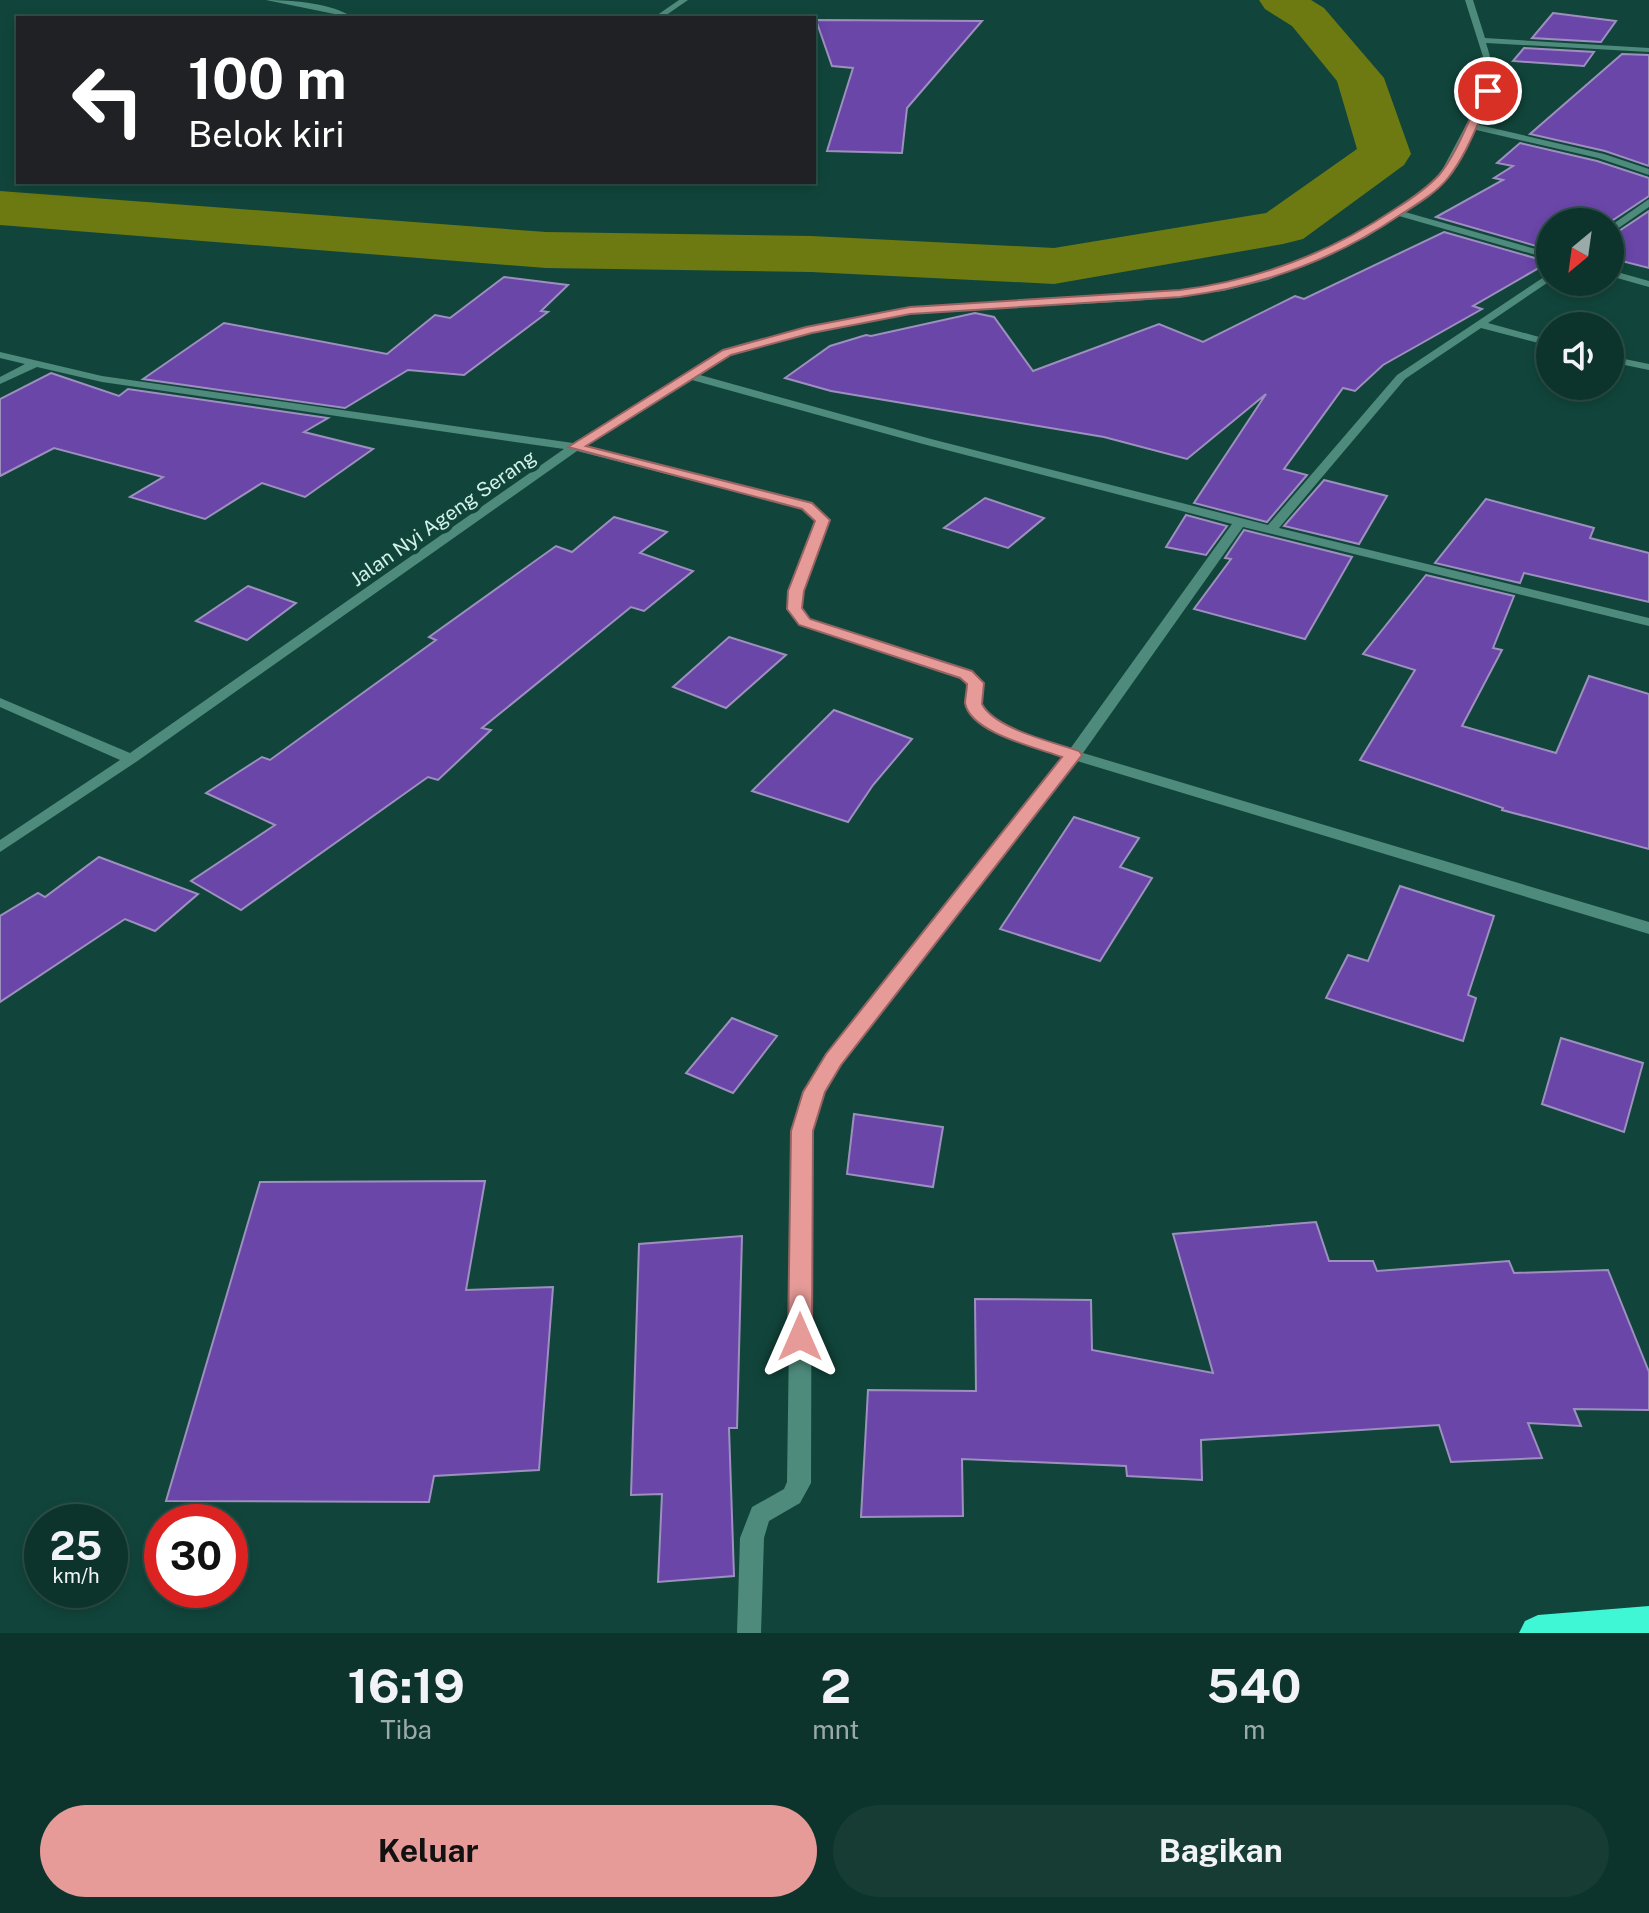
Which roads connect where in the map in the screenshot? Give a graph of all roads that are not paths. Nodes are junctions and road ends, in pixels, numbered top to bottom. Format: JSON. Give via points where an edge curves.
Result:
{"nodes":[{"id":1,"x":270,"y":0,"type":"edge"},
{"id":2,"x":684,"y":0,"type":"edge"},
{"id":3,"x":1469,"y":0,"type":"edge"},
{"id":4,"x":346,"y":16,"type":"edge"},
{"id":5,"x":660,"y":16,"type":"edge"},
{"id":6,"x":1481,"y":40,"type":"junction"},
{"id":7,"x":1649,"y":50,"type":"edge"},
{"id":8,"x":1471,"y":126,"type":"junction"},
{"id":9,"x":1649,"y":172,"type":"edge"},
{"id":10,"x":1649,"y":202,"type":"edge"},
{"id":11,"x":1399,"y":213,"type":"junction"},
{"id":12,"x":1624,"y":221,"type":"edge"},
{"id":13,"x":1536,"y":252,"type":"edge"},
{"id":14,"x":1624,"y":277,"type":"edge"},
{"id":15,"x":1649,"y":284,"type":"edge"},
{"id":16,"x":1536,"y":286,"type":"edge"},
{"id":17,"x":1482,"y":325,"type":"junction"},
{"id":18,"x":1536,"y":339,"type":"edge"},
{"id":19,"x":0,"y":355,"type":"edge"},
{"id":20,"x":1624,"y":362,"type":"edge"},
{"id":21,"x":35,"y":364,"type":"junction"},
{"id":22,"x":1649,"y":367,"type":"edge"},
{"id":23,"x":688,"y":375,"type":"junction"},
{"id":24,"x":0,"y":381,"type":"edge"},
{"id":25,"x":575,"y":447,"type":"junction"},
{"id":26,"x":1239,"y":524,"type":"junction"},
{"id":27,"x":1270,"y":531,"type":"junction"},
{"id":28,"x":1649,"y":622,"type":"edge"},
{"id":29,"x":0,"y":702,"type":"edge"},
{"id":30,"x":1073,"y":755,"type":"junction"},
{"id":31,"x":131,"y":759,"type":"junction"},
{"id":32,"x":0,"y":847,"type":"edge"},
{"id":33,"x":1649,"y":928,"type":"edge"},
{"id":34,"x":1649,"y":1623,"type":"edge"},
{"id":35,"x":749,"y":1633,"type":"edge"},
{"id":36,"x":1538,"y":1633,"type":"edge"}],
"edges":[{"from":1,"to":4,"type":"street"},
{"from":2,"to":5,"type":"street"},
{"from":3,"to":6,"type":"street","name":"Jalan Nyi Ageng Serang"},
{"from":6,"to":7,"type":"street"},
{"from":6,"to":8,"type":"street","name":"Jalan Nyi Ageng Serang","via":[[1490,66],[1488,91]]},
{"from":8,"to":9,"type":"street"},
{"from":8,"to":11,"type":"street","name":"Jalan Nyi Ageng Serang","via":[[1444,175]]},
{"from":10,"to":12,"type":"street"},
{"from":11,"to":13,"type":"street"},
{"from":11,"to":23,"type":"street","name":"Jalan Nyi Ageng Serang","via":[[1317,257],[1223,288],[883,315],[756,343]]},
{"from":14,"to":15,"type":"street"},
{"from":16,"to":17,"type":"street"},
{"from":17,"to":18,"type":"street"},
{"from":17,"to":27,"type":"street","via":[[1401,377]]},
{"from":19,"to":21,"type":"street"},
{"from":20,"to":22,"type":"street"},
{"from":21,"to":24,"type":"street"},
{"from":21,"to":25,"type":"street","via":[[102,379]]},
{"from":23,"to":25,"type":"street","name":"Jalan Nyi Ageng Serang"},
{"from":23,"to":26,"type":"street"},
{"from":25,"to":30,"type":"street","via":[[807,506],[822,520],[796,591],[795,609],[805,622],[966,674],[975,683],[978,713],[988,722]]},
{"from":25,"to":31,"type":"street","name":"Jalan Nyi Ageng Serang"},
{"from":26,"to":27,"type":"street"},
{"from":26,"to":30,"type":"street"},
{"from":27,"to":28,"type":"street"},
{"from":29,"to":31,"type":"street"},
{"from":30,"to":33,"type":"street"},
{"from":30,"to":35,"type":"street","via":[[834,1059],[814,1092],[802,1131],[799,1483],[792,1496],[760,1514],[752,1538]]},
{"from":31,"to":32,"type":"street","name":"Jalan Nyi Ageng Serang"},
{"from":34,"to":36,"type":"highway"}]}
